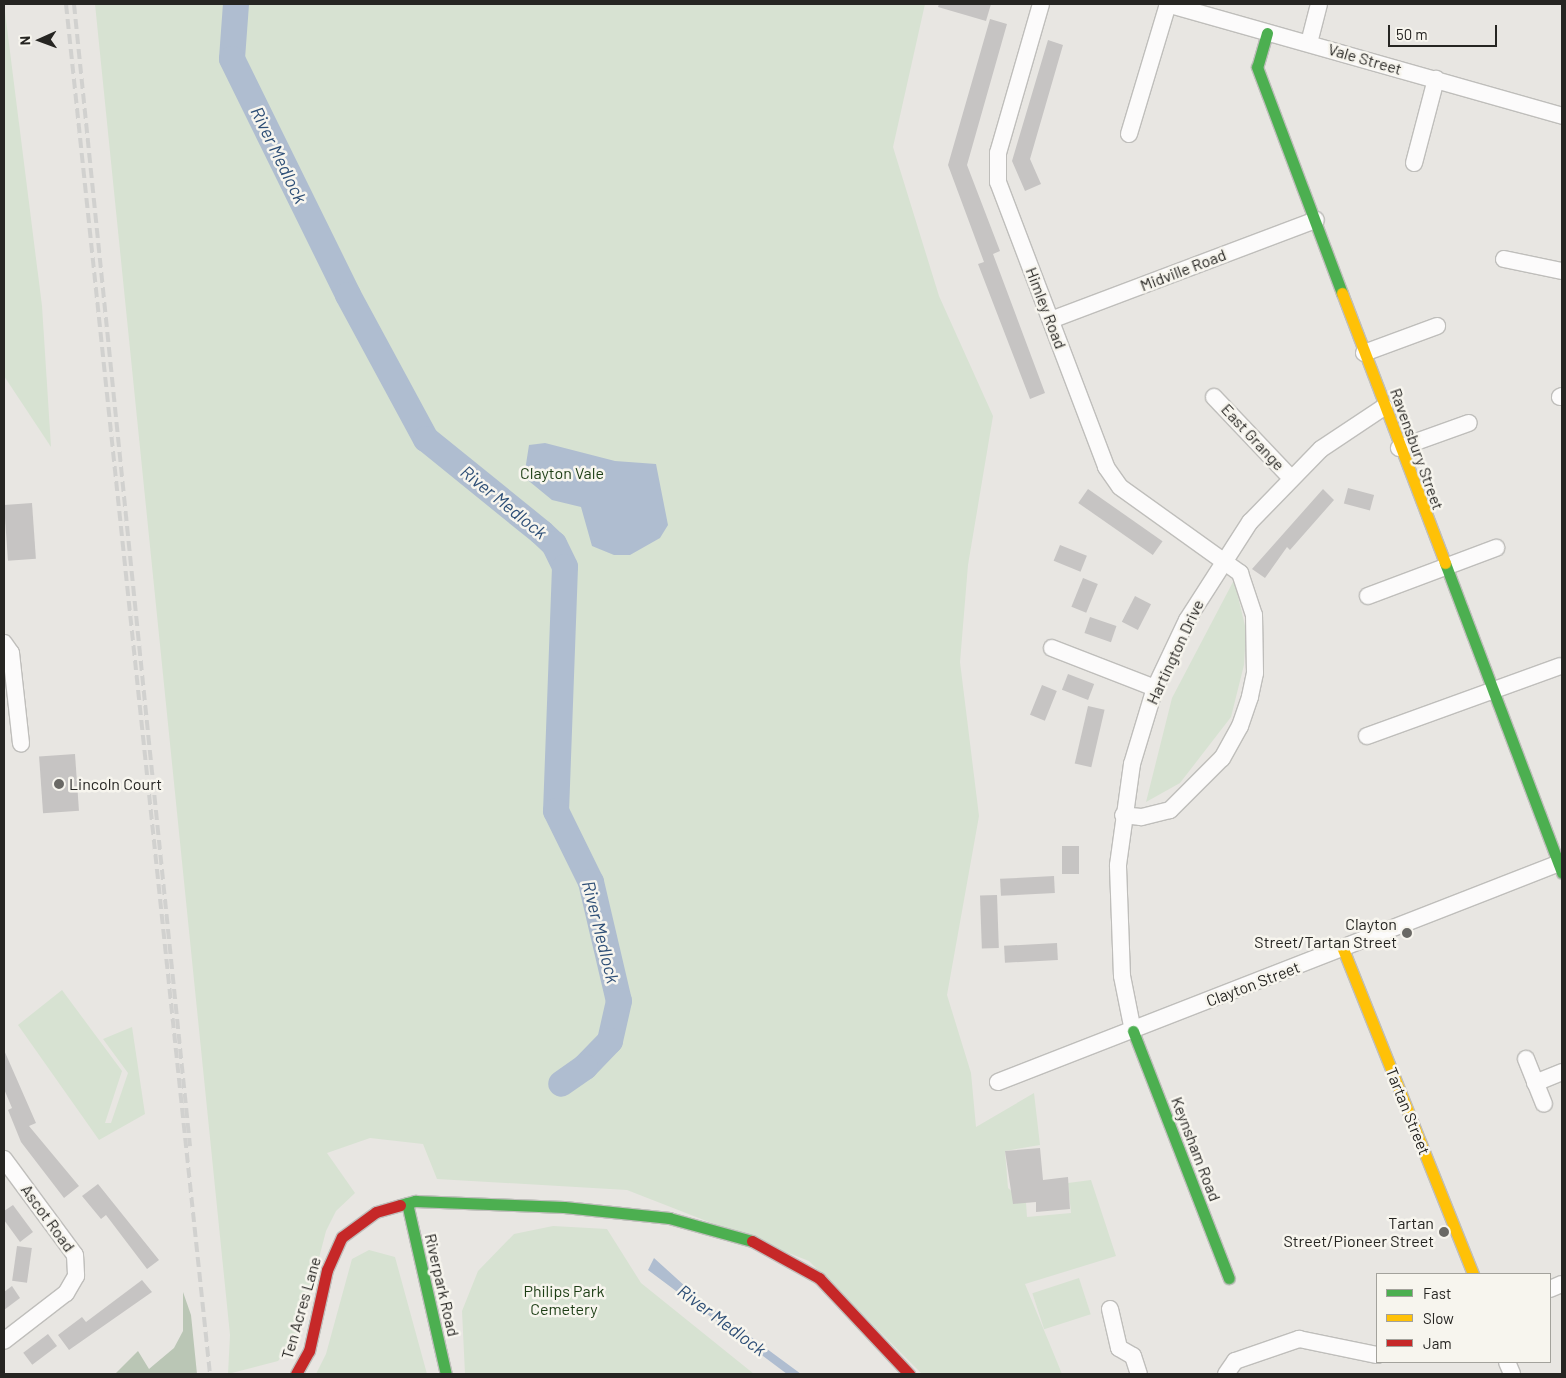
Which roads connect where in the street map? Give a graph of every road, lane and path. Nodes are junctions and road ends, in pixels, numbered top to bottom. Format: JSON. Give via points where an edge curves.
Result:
{"nodes":[{"id":1,"x":1041,"y":4,"type":"edge"},
{"id":2,"x":1168,"y":4,"type":"edge"},
{"id":3,"x":1319,"y":4,"type":"edge"},
{"id":4,"x":1267,"y":33,"type":"junction"},
{"id":5,"x":1309,"y":44,"type":"junction"},
{"id":6,"x":1436,"y":80,"type":"junction"},
{"id":7,"x":1562,"y":116,"type":"edge"},
{"id":8,"x":1130,"y":134,"type":"dead end"},
{"id":9,"x":1414,"y":163,"type":"dead end"},
{"id":10,"x":1316,"y":220,"type":"junction"},
{"id":11,"x":1504,"y":259,"type":"dead end"},
{"id":12,"x":1562,"y":271,"type":"edge"},
{"id":13,"x":1051,"y":320,"type":"junction"},
{"id":14,"x":1437,"y":326,"type":"dead end"},
{"id":15,"x":1364,"y":353,"type":"junction"},
{"id":16,"x":1214,"y":397,"type":"dead end"},
{"id":17,"x":1384,"y":406,"type":"junction"},
{"id":18,"x":1469,"y":423,"type":"dead end"},
{"id":19,"x":1399,"y":448,"type":"junction"},
{"id":20,"x":1291,"y":478,"type":"junction"},
{"id":21,"x":1496,"y":548,"type":"dead end"},
{"id":22,"x":1222,"y":559,"type":"junction"},
{"id":23,"x":1444,"y":569,"type":"junction"},
{"id":24,"x":1368,"y":596,"type":"dead end"},
{"id":25,"x":4,"y":643,"type":"edge"},
{"id":26,"x":1052,"y":648,"type":"dead end"},
{"id":27,"x":1560,"y":666,"type":"dead end"},
{"id":28,"x":1155,"y":688,"type":"junction"},
{"id":29,"x":1492,"y":691,"type":"junction"},
{"id":30,"x":1368,"y":736,"type":"dead end"},
{"id":31,"x":21,"y":743,"type":"dead end"},
{"id":32,"x":1122,"y":815,"type":"junction"},
{"id":33,"x":1561,"y":866,"type":"edge"},
{"id":34,"x":1343,"y":949,"type":"junction"},
{"id":35,"x":1134,"y":1031,"type":"junction"},
{"id":36,"x":1526,"y":1059,"type":"dead end"},
{"id":37,"x":1562,"y":1072,"type":"edge"},
{"id":38,"x":998,"y":1082,"type":"dead end"},
{"id":39,"x":1536,"y":1083,"type":"junction"},
{"id":40,"x":1544,"y":1104,"type":"dead end"},
{"id":41,"x":4,"y":1158,"type":"edge"},
{"id":42,"x":407,"y":1203,"type":"junction"},
{"id":43,"x":1472,"y":1273,"type":"edge"},
{"id":44,"x":1229,"y":1278,"type":"dead end"},
{"id":45,"x":1110,"y":1309,"type":"dead end"},
{"id":46,"x":4,"y":1341,"type":"edge"},
{"id":47,"x":1376,"y":1355,"type":"edge"},
{"id":48,"x":296,"y":1374,"type":"edge"},
{"id":49,"x":446,"y":1374,"type":"edge"},
{"id":50,"x":908,"y":1374,"type":"edge"},
{"id":51,"x":1139,"y":1374,"type":"edge"},
{"id":52,"x":1226,"y":1374,"type":"edge"}],
"edges":[{"from":1,"to":13,"type":"street","name":"Himley Road","via":[[1000,144],[996,172]]},
{"from":2,"to":4,"type":"street","name":"Vale Street"},
{"from":2,"to":8,"type":"street"},
{"from":3,"to":5,"type":"street"},
{"from":4,"to":5,"type":"street","name":"Vale Street"},
{"from":4,"to":10,"type":"street","name":"Ravensbury Street","via":[[1257,67]]},
{"from":5,"to":6,"type":"street","name":"Vale Street"},
{"from":6,"to":7,"type":"street","name":"Vale Street"},
{"from":6,"to":9,"type":"street"},
{"from":10,"to":13,"type":"street","name":"Midville Road"},
{"from":10,"to":15,"type":"street","name":"Ravensbury Street"},
{"from":11,"to":12,"type":"street"},
{"from":13,"to":22,"type":"street","name":"Himley Road","via":[[1112,478]]},
{"from":14,"to":15,"type":"street"},
{"from":15,"to":17,"type":"street","name":"Ravensbury Street"},
{"from":16,"to":20,"type":"street","name":"East Grange"},
{"from":17,"to":19,"type":"street","name":"Ravensbury Street"},
{"from":17,"to":20,"type":"street","name":"Hartington Drive","via":[[1348,427]]},
{"from":18,"to":19,"type":"street"},
{"from":19,"to":23,"type":"street","name":"Ravensbury Street"},
{"from":20,"to":22,"type":"street","name":"Hartington Drive"},
{"from":21,"to":23,"type":"street"},
{"from":22,"to":28,"type":"street","name":"Hartington Drive"},
{"from":22,"to":32,"type":"street","name":"Himley Road","via":[[1240,573],[1254,615],[1255,673],[1240,726],[1206,778],[1170,810],[1141,817]]},
{"from":23,"to":24,"type":"street"},
{"from":23,"to":29,"type":"street","name":"Ravensbury Street"},
{"from":25,"to":31,"type":"street","via":[[11,653]]},
{"from":26,"to":28,"type":"street"},
{"from":27,"to":29,"type":"street"},
{"from":28,"to":32,"type":"street","name":"Hartington Drive"},
{"from":29,"to":30,"type":"street"},
{"from":29,"to":33,"type":"street","name":"Ravensbury Street"},
{"from":32,"to":35,"type":"street","name":"Hartington Drive","via":[[1117,918]]},
{"from":33,"to":34,"type":"street","name":"Clayton Street"},
{"from":34,"to":35,"type":"street","name":"Clayton Street"},
{"from":34,"to":43,"type":"street","name":"Tartan Street"},
{"from":35,"to":38,"type":"street","name":"Clayton Street"},
{"from":35,"to":44,"type":"street","name":"Keynsham Road"},
{"from":36,"to":39,"type":"street"},
{"from":37,"to":39,"type":"street"},
{"from":39,"to":40,"type":"street"},
{"from":41,"to":46,"type":"street","name":"Ascot Road","via":[[75,1255],[76,1276],[66,1293]]},
{"from":42,"to":48,"type":"street","name":"Ten Acres Lane","via":[[362,1219],[342,1237],[327,1270],[309,1351]]},
{"from":42,"to":49,"type":"street","name":"Riverpark Road"},
{"from":42,"to":50,"type":"street","via":[[564,1207],[669,1218],[746,1239],[780,1253],[819,1278]]},
{"from":45,"to":51,"type":"street","via":[[1119,1348],[1133,1356]]},
{"from":47,"to":52,"type":"street","via":[[1299,1339],[1235,1361]]}]}
